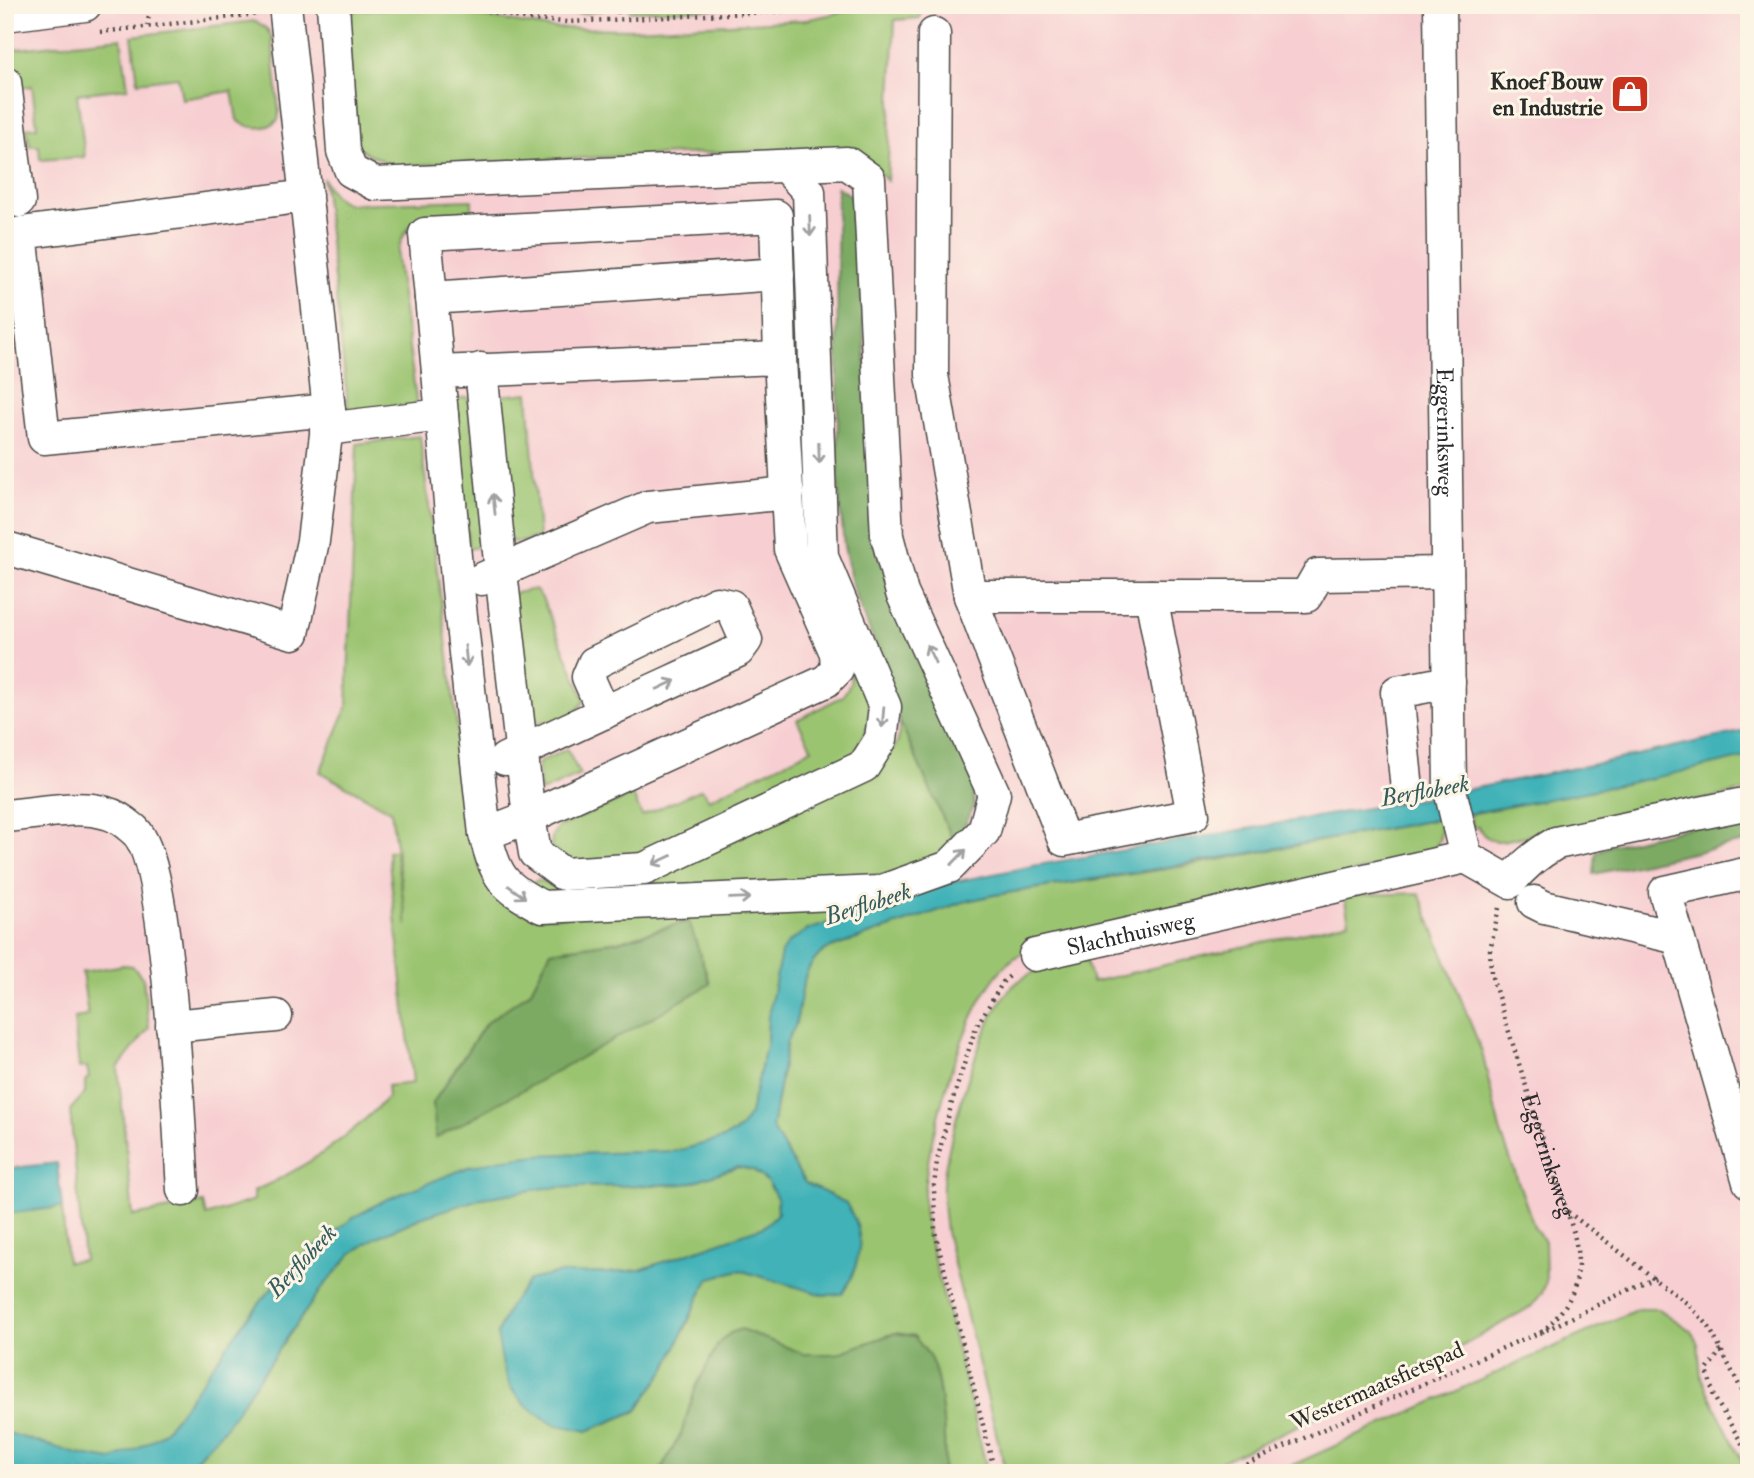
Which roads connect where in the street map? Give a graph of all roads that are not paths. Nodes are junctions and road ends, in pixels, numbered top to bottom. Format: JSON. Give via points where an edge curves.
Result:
{"nodes":[{"id":1,"x":85,"y":5,"type":"edge"},
{"id":2,"x":333,"y":5,"type":"edge"},
{"id":3,"x":1440,"y":5,"type":"edge"},
{"id":4,"x":286,"y":8,"type":"edge"},
{"id":5,"x":5,"y":15,"type":"edge"},
{"id":6,"x":934,"y":34,"type":"dead end"},
{"id":7,"x":5,"y":82,"type":"edge"},
{"id":8,"x":786,"y":167,"type":"junction"},
{"id":9,"x":306,"y":196,"type":"junction"},
{"id":10,"x":19,"y":201,"type":"dead end"},
{"id":11,"x":778,"y":274,"type":"junction"},
{"id":12,"x":431,"y":298,"type":"junction"},
{"id":13,"x":780,"y":358,"type":"junction"},
{"id":14,"x":481,"y":369,"type":"junction"},
{"id":15,"x":438,"y":372,"type":"junction"},
{"id":16,"x":442,"y":415,"type":"junction"},
{"id":17,"x":328,"y":420,"type":"junction"},
{"id":18,"x":788,"y":493,"type":"junction"},
{"id":19,"x":9,"y":549,"type":"dead end"},
{"id":20,"x":501,"y":572,"type":"junction"},
{"id":21,"x":1447,"y":573,"type":"junction"},
{"id":22,"x":458,"y":589,"type":"junction"},
{"id":23,"x":970,"y":596,"type":"junction"},
{"id":24,"x":1151,"y":596,"type":"junction"},
{"id":25,"x":1449,"y":682,"type":"junction"},
{"id":26,"x":604,"y":713,"type":"junction"},
{"id":27,"x":521,"y":751,"type":"junction"},
{"id":28,"x":479,"y":771,"type":"junction"},
{"id":29,"x":1407,"y":789,"type":"dead end"},
{"id":30,"x":1749,"y":803,"type":"edge"},
{"id":31,"x":5,"y":816,"type":"edge"},
{"id":32,"x":529,"y":817,"type":"junction"},
{"id":33,"x":485,"y":834,"type":"junction"},
{"id":34,"x":1466,"y":857,"type":"junction"},
{"id":35,"x":1749,"y":873,"type":"edge"},
{"id":36,"x":1534,"y":902,"type":"dead end"},
{"id":37,"x":1678,"y":938,"type":"junction"},
{"id":38,"x":1035,"y":955,"type":"road end"},
{"id":39,"x":276,"y":1016,"type":"dead end"},
{"id":40,"x":172,"y":1026,"type":"junction"},
{"id":41,"x":1749,"y":1182,"type":"edge"},
{"id":42,"x":183,"y":1190,"type":"dead end"}],
"edges":[{"from":1,"to":5,"type":"street"},
{"from":2,"to":8,"type":"street","via":[[343,151],[351,171],[375,184]]},
{"from":3,"to":21,"type":"street","name":"Eggerinksweg"},
{"from":4,"to":9,"type":"street"},
{"from":6,"to":23,"type":"street","via":[[932,375]]},
{"from":7,"to":10,"type":"street"},
{"from":8,"to":32,"type":"street","one_way":true,"via":[[809,192],[822,557],[885,707],[881,739],[864,766],[644,869],[563,874],[535,853]]},
{"from":33,"to":8,"type":"street","one_way":true,"via":[[495,871],[514,892],[542,906],[879,892],[949,867],[984,831],[994,794],[902,593],[887,536],[869,179],[848,163]]},
{"from":9,"to":17,"type":"street"},
{"from":9,"to":17,"type":"street","via":[[21,233],[44,438]]},
{"from":11,"to":12,"type":"street"},
{"from":11,"to":12,"type":"street","via":[[776,216],[425,234]]},
{"from":11,"to":13,"type":"street"},
{"from":12,"to":15,"type":"street"},
{"from":13,"to":14,"type":"street"},
{"from":13,"to":18,"type":"street"},
{"from":14,"to":15,"type":"street"},
{"from":20,"to":14,"type":"street","one_way":true},
{"from":15,"to":16,"type":"street"},
{"from":16,"to":17,"type":"street"},
{"from":16,"to":22,"type":"street"},
{"from":17,"to":19,"type":"street","via":[[313,541],[293,633]]},
{"from":18,"to":20,"type":"street","via":[[648,507]]},
{"from":18,"to":32,"type":"street","via":[[790,549],[836,653],[836,670],[826,681]]},
{"from":20,"to":22,"type":"street"},
{"from":20,"to":27,"type":"street"},
{"from":21,"to":24,"type":"street","via":[[1318,575],[1306,596]]},
{"from":21,"to":25,"type":"street","name":"Eggerinksweg"},
{"from":22,"to":28,"type":"street","one_way":true},
{"from":23,"to":24,"type":"street"},
{"from":23,"to":24,"type":"street","via":[[1064,840],[1193,815]]},
{"from":25,"to":29,"type":"street","via":[[1397,692]]},
{"from":25,"to":34,"type":"street","name":"Eggerinksweg","via":[[1450,790]]},
{"from":26,"to":26,"type":"street","one_way":true,"via":[[738,651],[746,640],[731,606],[716,603],[594,663],[588,677]]},
{"from":26,"to":27,"type":"street"},
{"from":27,"to":28,"type":"street"},
{"from":27,"to":32,"type":"street"},
{"from":28,"to":33,"type":"street"},
{"from":30,"to":34,"type":"street","via":[[1556,843],[1536,855],[1510,882]]},
{"from":31,"to":40,"type":"street","via":[[84,809],[108,813],[136,831],[148,851],[164,937]]},
{"from":32,"to":33,"type":"street"},
{"from":34,"to":38,"type":"street","name":"Slachthuisweg"},
{"from":35,"to":37,"type":"street","via":[[1665,892]]},
{"from":36,"to":37,"type":"street"},
{"from":37,"to":41,"type":"street"},
{"from":39,"to":40,"type":"street"},
{"from":40,"to":42,"type":"street"}]}
